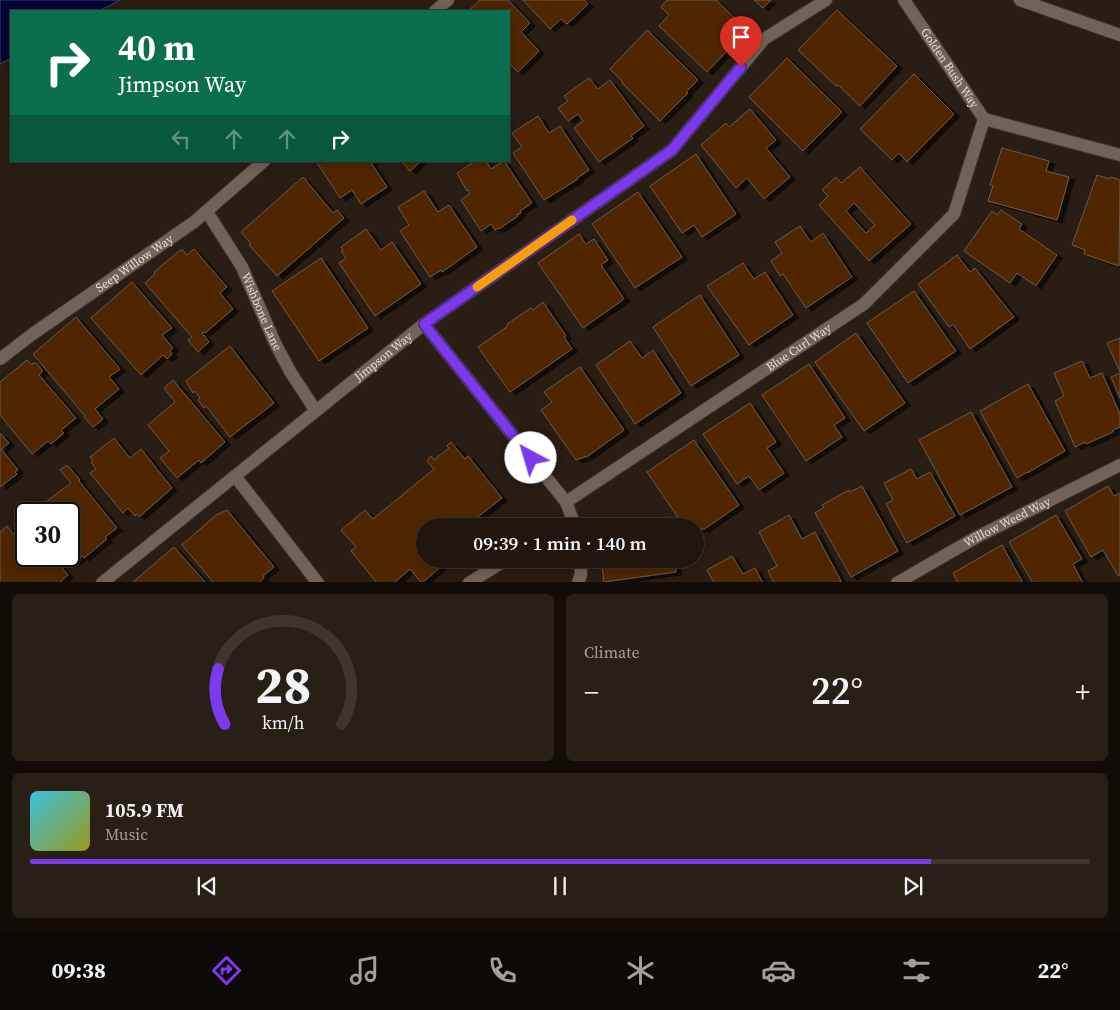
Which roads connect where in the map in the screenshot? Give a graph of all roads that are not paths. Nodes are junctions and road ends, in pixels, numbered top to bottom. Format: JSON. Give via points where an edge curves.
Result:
{"nodes":[{"id":1,"x":448,"y":0,"type":"edge"},
{"id":2,"x":826,"y":0,"type":"edge"},
{"id":3,"x":904,"y":0,"type":"edge"},
{"id":4,"x":1020,"y":0,"type":"edge"},
{"id":5,"x":436,"y":10,"type":"edge"},
{"id":6,"x":1120,"y":35,"type":"edge"},
{"id":7,"x":984,"y":119,"type":"junction"},
{"id":8,"x":1120,"y":155,"type":"edge"},
{"id":9,"x":263,"y":162,"type":"edge"},
{"id":10,"x":207,"y":212,"type":"junction"},
{"id":11,"x":424,"y":324,"type":"junction"},
{"id":12,"x":0,"y":359,"type":"edge"},
{"id":13,"x":316,"y":411,"type":"junction"},
{"id":14,"x":1120,"y":465,"type":"edge"},
{"id":15,"x":235,"y":476,"type":"junction"},
{"id":16,"x":566,"y":502,"type":"junction"},
{"id":17,"x":572,"y":518,"type":"edge"},
{"id":18,"x":492,"y":568,"type":"edge"},
{"id":19,"x":581,"y":568,"type":"edge"},
{"id":20,"x":102,"y":582,"type":"edge"},
{"id":21,"x":318,"y":582,"type":"edge"},
{"id":22,"x":469,"y":582,"type":"edge"},
{"id":23,"x":578,"y":582,"type":"edge"},
{"id":24,"x":897,"y":582,"type":"edge"}],
"edges":[{"from":1,"to":5,"type":"street"},
{"from":2,"to":11,"type":"street","name":"Jimpson Way","via":[[764,39],[672,150]]},
{"from":3,"to":7,"type":"street","name":"Golden Bush Way"},
{"from":4,"to":6,"type":"street"},
{"from":7,"to":8,"type":"street","name":"Golden Bush Way"},
{"from":7,"to":16,"type":"street","name":"Blue Curl Way","via":[[954,214],[864,304]]},
{"from":9,"to":10,"type":"street","name":"Seep Willow Way"},
{"from":10,"to":12,"type":"street","name":"Seep Willow Way"},
{"from":10,"to":13,"type":"street","name":"Wishbone Lane","via":[[242,267],[287,366]]},
{"from":11,"to":13,"type":"street","name":"Jimpson Way"},
{"from":11,"to":16,"type":"street"},
{"from":13,"to":15,"type":"street","name":"Jimpson Way"},
{"from":14,"to":24,"type":"street","name":"Willow Weed Way","via":[[975,538]]},
{"from":15,"to":20,"type":"street","name":"Jimpson Way"},
{"from":15,"to":21,"type":"street"},
{"from":16,"to":17,"type":"street"},
{"from":18,"to":22,"type":"street"},
{"from":19,"to":23,"type":"street"}]}
